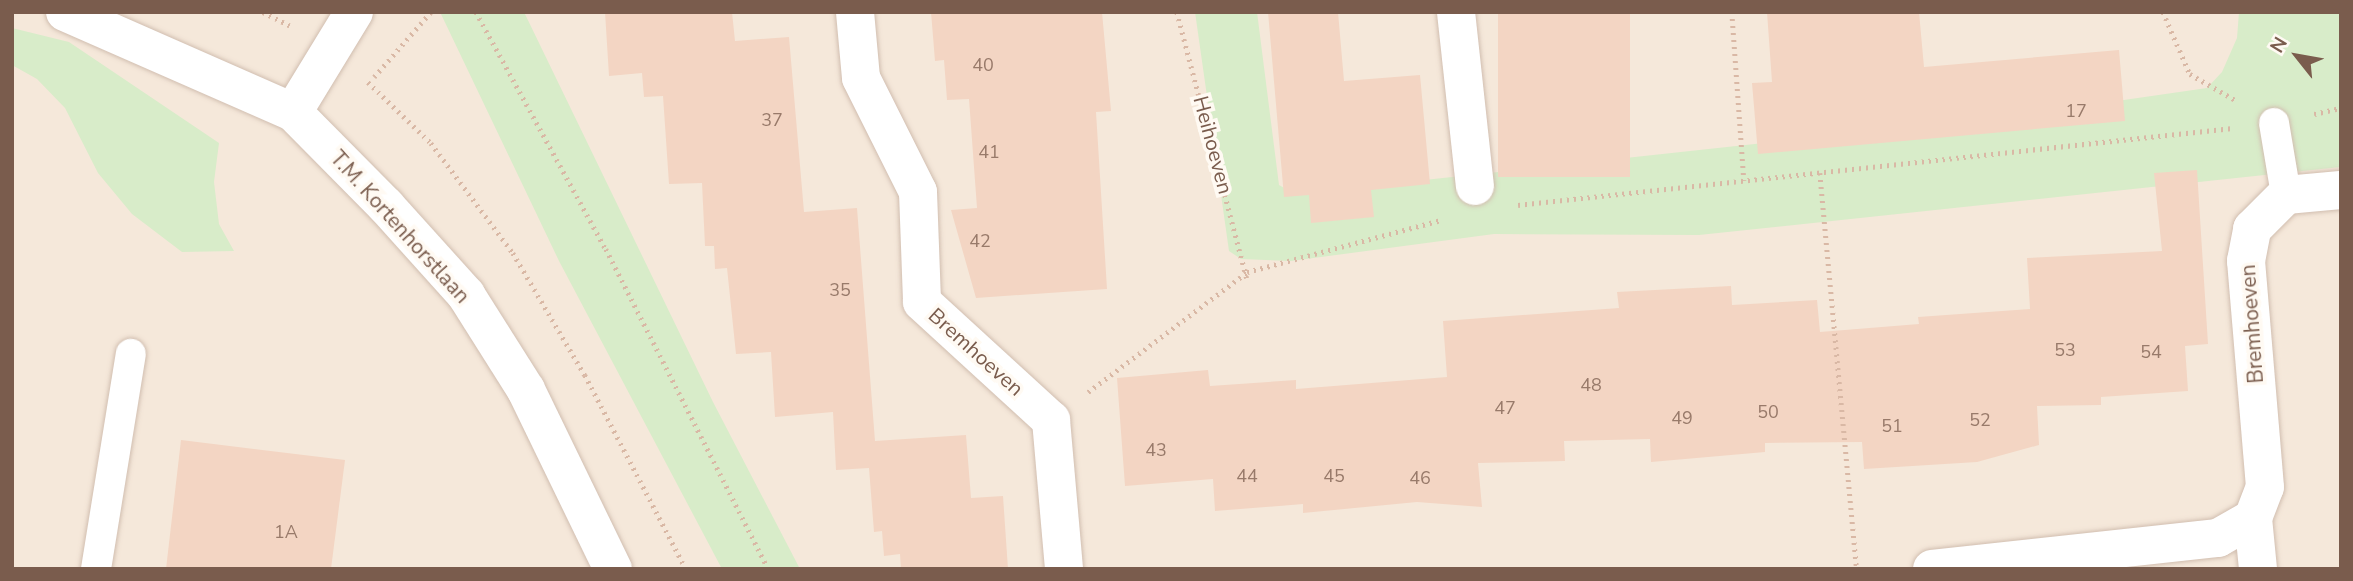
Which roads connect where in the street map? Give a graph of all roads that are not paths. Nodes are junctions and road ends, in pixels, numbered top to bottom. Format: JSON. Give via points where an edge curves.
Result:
{"nodes":[{"id":1,"x":65,"y":12,"type":"edge"},
{"id":2,"x":354,"y":12,"type":"edge"},
{"id":3,"x":855,"y":12,"type":"edge"},
{"id":4,"x":1456,"y":12,"type":"edge"},
{"id":5,"x":293,"y":112,"type":"junction"},
{"id":6,"x":2274,"y":123,"type":"road end"},
{"id":7,"x":1475,"y":186,"type":"dead end"},
{"id":8,"x":2341,"y":190,"type":"edge"},
{"id":9,"x":2286,"y":195,"type":"junction"},
{"id":10,"x":131,"y":354,"type":"dead end"},
{"id":11,"x":2253,"y":518,"type":"junction"},
{"id":12,"x":96,"y":569,"type":"edge"},
{"id":13,"x":613,"y":569,"type":"edge"},
{"id":14,"x":1064,"y":569,"type":"edge"},
{"id":15,"x":1932,"y":569,"type":"edge"},
{"id":16,"x":2258,"y":569,"type":"edge"}],
"edges":[{"from":1,"to":5,"type":"street","name":"T.M. Kortenhorstlaan"},
{"from":2,"to":5,"type":"street"},
{"from":3,"to":14,"type":"street","name":"Bremhoeven","via":[[861,78],[918,192],[922,302],[1051,421]]},
{"from":4,"to":7,"type":"street"},
{"from":5,"to":13,"type":"street","name":"T.M. Kortenhorstlaan","via":[[466,295],[526,390]]},
{"from":6,"to":9,"type":"lane"},
{"from":8,"to":9,"type":"street"},
{"from":9,"to":11,"type":"street","name":"Bremhoeven","via":[[2252,229],[2246,261],[2266,487]]},
{"from":10,"to":12,"type":"lane"},
{"from":11,"to":15,"type":"street","via":[[2218,538]]},
{"from":11,"to":16,"type":"street","name":"Bremhoeven"}]}
